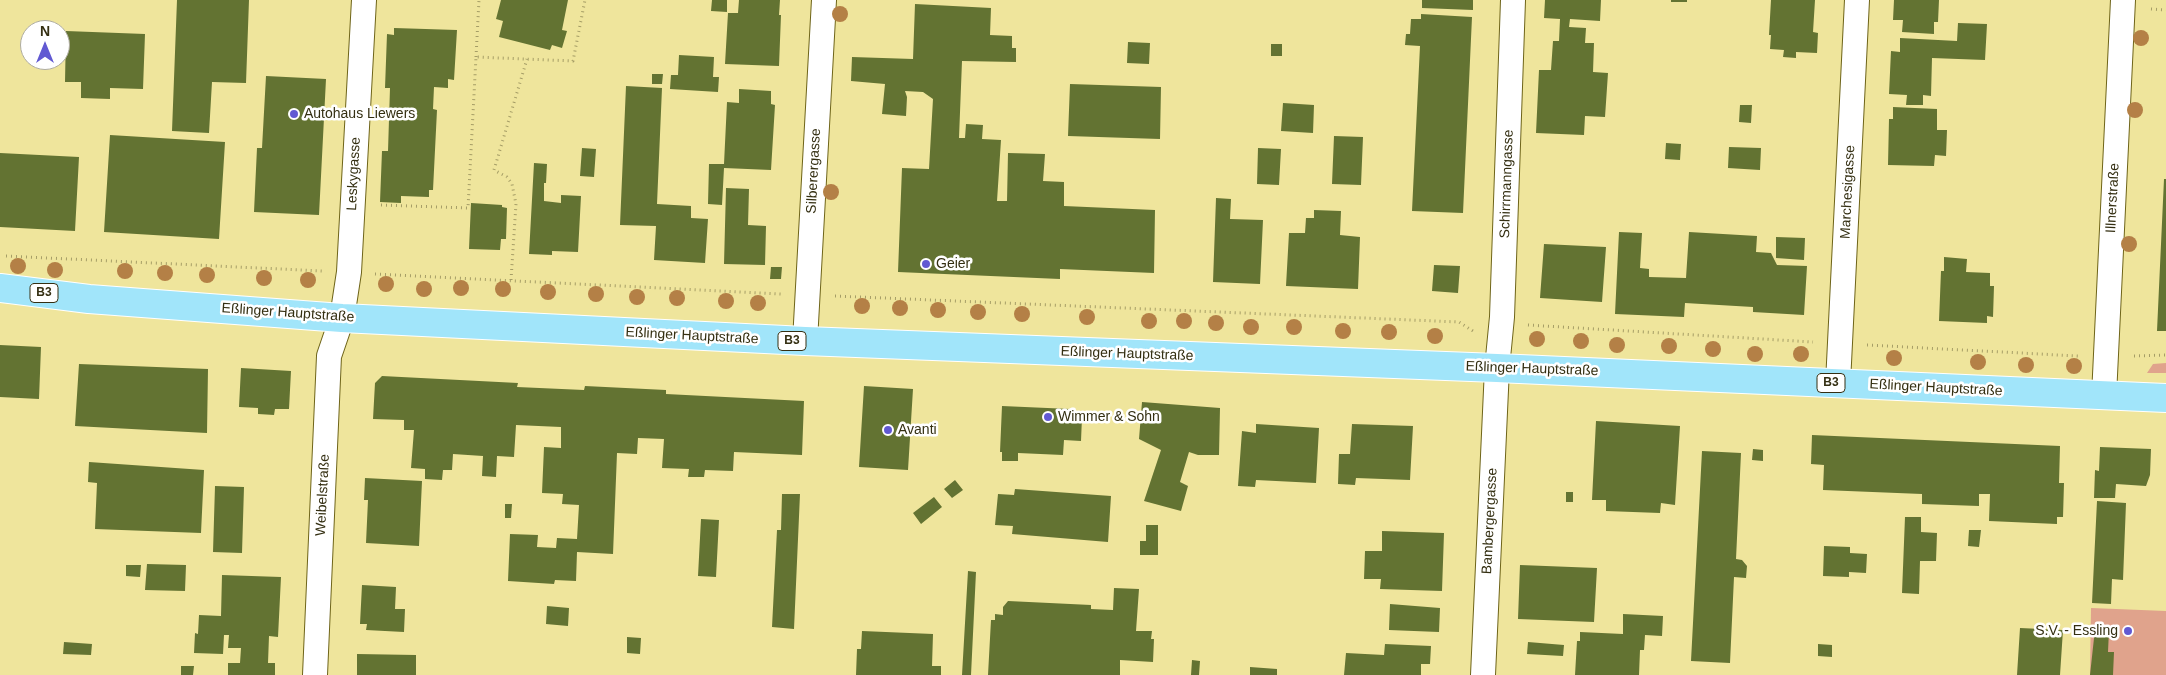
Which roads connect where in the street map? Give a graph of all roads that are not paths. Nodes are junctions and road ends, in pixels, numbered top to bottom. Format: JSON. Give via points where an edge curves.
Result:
{"nodes":[{"id":1,"x":364,"y":0,"type":"edge"},
{"id":2,"x":824,"y":0,"type":"edge"},
{"id":3,"x":1513,"y":0,"type":"edge"},
{"id":4,"x":1857,"y":0,"type":"edge"},
{"id":5,"x":2123,"y":0,"type":"edge"},
{"id":6,"x":0,"y":288,"type":"edge"},
{"id":7,"x":89,"y":299,"type":"junction"},
{"id":8,"x":0,"y":304,"type":"edge"},
{"id":9,"x":342,"y":318,"type":"junction"},
{"id":10,"x":806,"y":341,"type":"junction"},
{"id":11,"x":1497,"y":368,"type":"junction"},
{"id":12,"x":1838,"y":383,"type":"junction"},
{"id":13,"x":2104,"y":396,"type":"junction"},
{"id":14,"x":2166,"y":398,"type":"edge"},
{"id":15,"x":315,"y":675,"type":"edge"},
{"id":16,"x":1483,"y":675,"type":"edge"}],
"edges":[{"from":1,"to":9,"type":"street","name":"Leskygasse","via":[[348,272]]},
{"from":2,"to":10,"type":"street","name":"Silberergasse"},
{"from":3,"to":11,"type":"street","name":"Schirrmanngasse","via":[[1502,317]]},
{"from":4,"to":12,"type":"street","name":"Marchesigasse"},
{"from":5,"to":13,"type":"street","name":"Illnerstraße"},
{"from":6,"to":7,"type":"main road","name":"Eßlinger Hauptstraße","number":"B3"},
{"from":7,"to":8,"type":"main road","name":"Eßlinger Hauptstraße","number":"B3"},
{"from":7,"to":9,"type":"main road","name":"Eßlinger Hauptstraße","number":"B3"},
{"from":9,"to":10,"type":"main road","name":"Eßlinger Hauptstraße","number":"B3"},
{"from":9,"to":15,"type":"street","name":"Weibelstraße","via":[[329,356]]},
{"from":10,"to":11,"type":"main road","name":"Eßlinger Hauptstraße","number":"B3"},
{"from":11,"to":12,"type":"main road","name":"Eßlinger Hauptstraße","number":"B3"},
{"from":11,"to":16,"type":"street","name":"Bambergergasse"},
{"from":12,"to":13,"type":"main road","name":"Eßlinger Hauptstraße","number":"B3"},
{"from":13,"to":14,"type":"main road","name":"Eßlinger Hauptstraße","number":"B3"}]}
